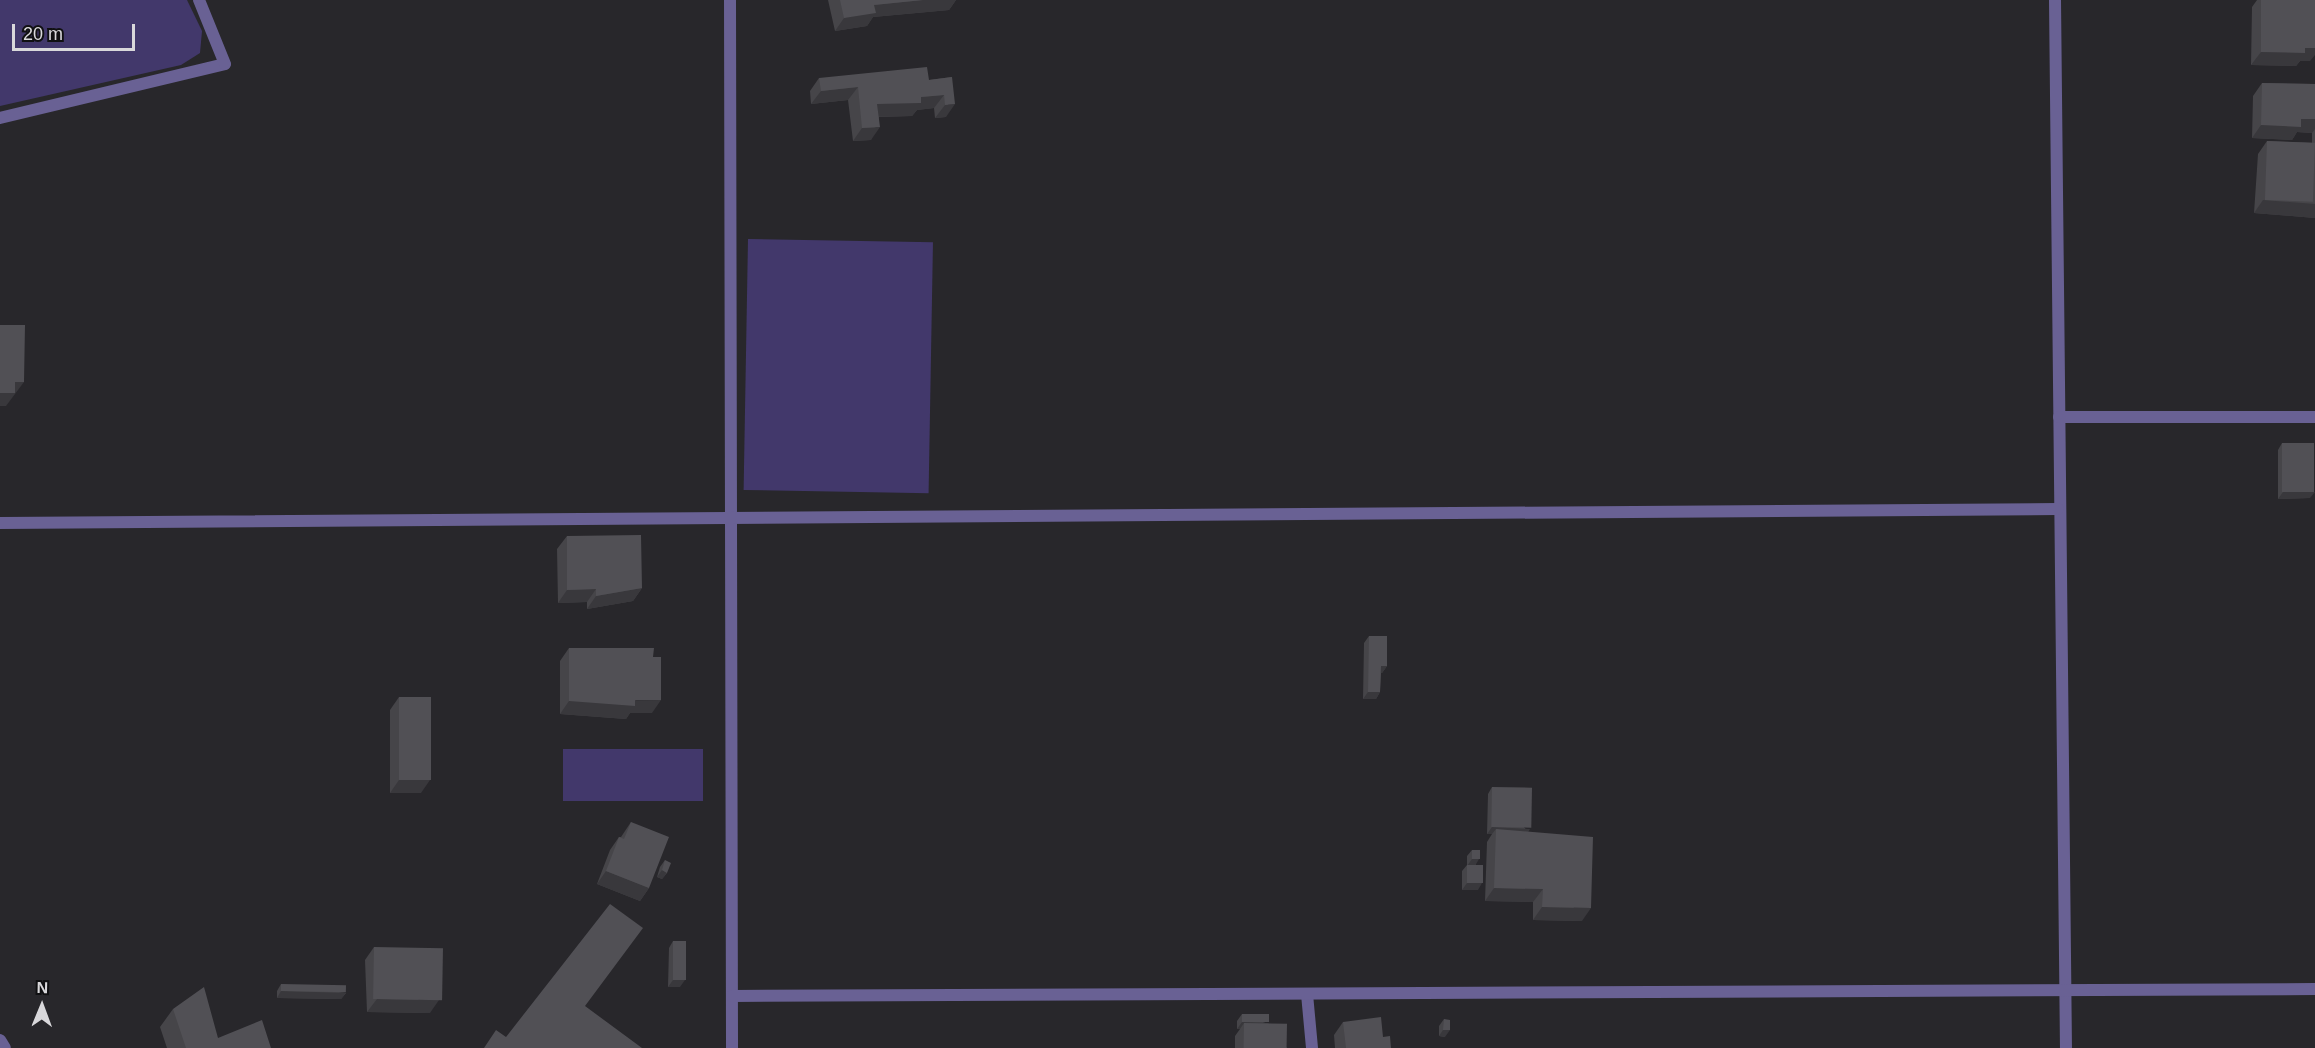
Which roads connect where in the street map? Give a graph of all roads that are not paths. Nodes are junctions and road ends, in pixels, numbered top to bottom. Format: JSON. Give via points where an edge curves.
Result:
{"nodes":[{"id":1,"x":199,"y":0,"type":"edge"},
{"id":2,"x":730,"y":0,"type":"edge"},
{"id":3,"x":2055,"y":0,"type":"edge"},
{"id":4,"x":0,"y":118,"type":"edge"},
{"id":5,"x":2059,"y":417,"type":"junction"},
{"id":6,"x":2315,"y":417,"type":"edge"},
{"id":7,"x":2058,"y":509,"type":"junction"},
{"id":8,"x":731,"y":517,"type":"junction"},
{"id":9,"x":0,"y":523,"type":"edge"},
{"id":10,"x":2315,"y":989,"type":"edge"},
{"id":11,"x":2062,"y":990,"type":"junction"},
{"id":12,"x":1307,"y":994,"type":"junction"},
{"id":13,"x":732,"y":996,"type":"junction"},
{"id":14,"x":0,"y":1040,"type":"edge"},
{"id":15,"x":5,"y":1048,"type":"edge"},
{"id":16,"x":732,"y":1048,"type":"edge"},
{"id":17,"x":1312,"y":1048,"type":"edge"},
{"id":18,"x":2066,"y":1048,"type":"edge"}],
"edges":[{"from":1,"to":4,"type":"street","via":[[225,64]]},
{"from":2,"to":8,"type":"street"},
{"from":3,"to":5,"type":"street"},
{"from":5,"to":6,"type":"street"},
{"from":5,"to":7,"type":"street"},
{"from":7,"to":8,"type":"street"},
{"from":7,"to":11,"type":"street"},
{"from":8,"to":9,"type":"street"},
{"from":8,"to":13,"type":"street"},
{"from":10,"to":11,"type":"street"},
{"from":11,"to":12,"type":"street","via":[[1933,986]]},
{"from":11,"to":18,"type":"street"},
{"from":12,"to":13,"type":"street"},
{"from":12,"to":17,"type":"street"},
{"from":13,"to":16,"type":"street"},
{"from":14,"to":15,"type":"street"}]}
